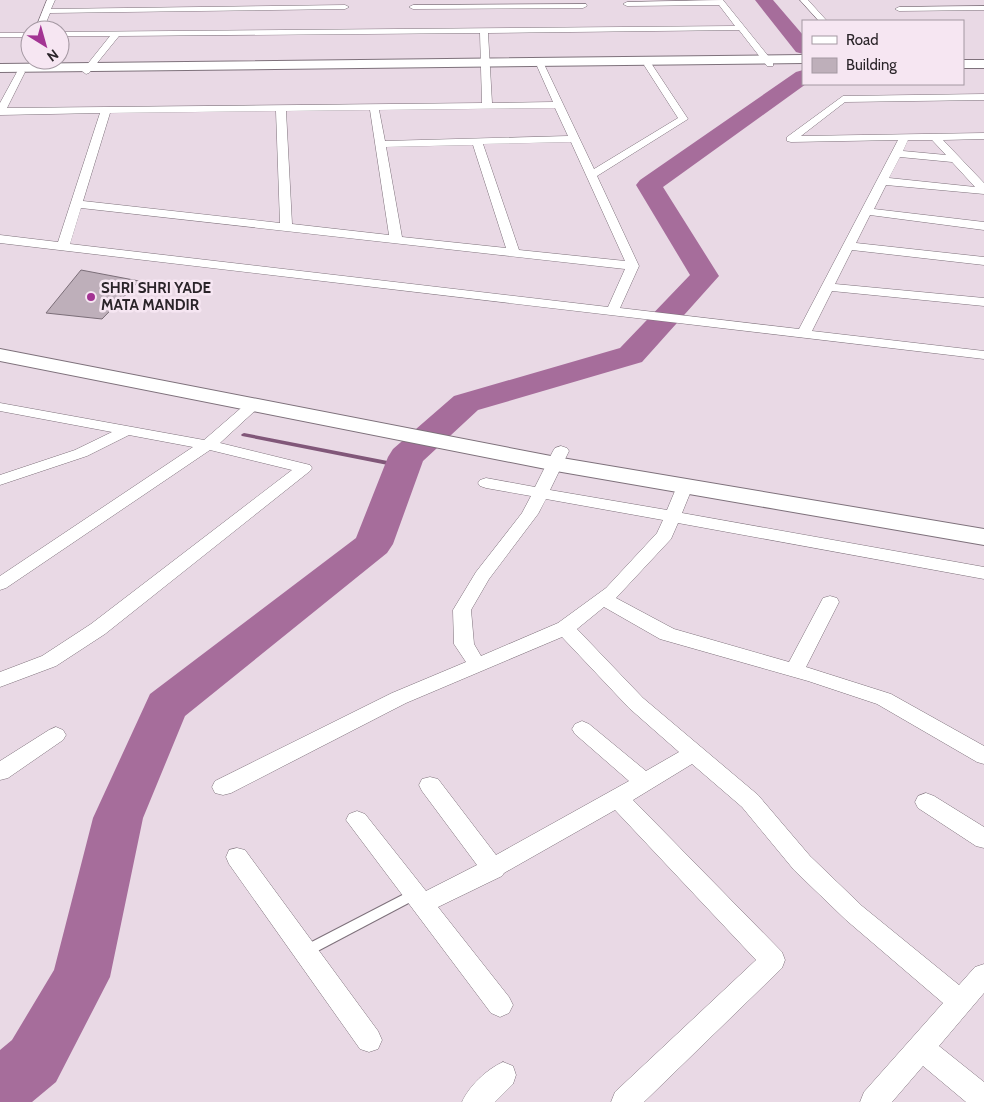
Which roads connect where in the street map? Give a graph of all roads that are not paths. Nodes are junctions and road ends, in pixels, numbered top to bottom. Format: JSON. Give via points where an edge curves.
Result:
{"nodes":[{"id":1,"x":51,"y":0,"type":"edge"},
{"id":2,"x":804,"y":0,"type":"edge"},
{"id":3,"x":975,"y":0,"type":"edge"},
{"id":4,"x":721,"y":1,"type":"edge"},
{"id":5,"x":457,"y":3,"type":"edge"},
{"id":6,"x":582,"y":3,"type":"edge"},
{"id":7,"x":628,"y":5,"type":"edge"},
{"id":8,"x":984,"y":8,"type":"edge"},
{"id":9,"x":47,"y":11,"type":"junction"},
{"id":10,"x":589,"y":13,"type":"dead end"},
{"id":11,"x":415,"y":15,"type":"edge"},
{"id":12,"x":906,"y":15,"type":"dead end"},
{"id":13,"x":346,"y":16,"type":"edge"},
{"id":14,"x":43,"y":20,"type":"edge"},
{"id":15,"x":822,"y":20,"type":"edge"},
{"id":16,"x":594,"y":21,"type":"dead end"},
{"id":17,"x":741,"y":28,"type":"junction"},
{"id":18,"x":599,"y":29,"type":"junction"},
{"id":19,"x":484,"y":30,"type":"junction"},
{"id":20,"x":70,"y":34,"type":"edge"},
{"id":21,"x":116,"y":34,"type":"junction"},
{"id":22,"x":0,"y":35,"type":"edge"},
{"id":23,"x":20,"y":35,"type":"edge"},
{"id":24,"x":964,"y":57,"type":"edge"},
{"id":25,"x":984,"y":57,"type":"edge"},
{"id":26,"x":802,"y":59,"type":"edge"},
{"id":27,"x":772,"y":61,"type":"junction"},
{"id":28,"x":802,"y":63,"type":"edge"},
{"id":29,"x":485,"y":64,"type":"junction"},
{"id":30,"x":964,"y":64,"type":"edge"},
{"id":31,"x":984,"y":64,"type":"edge"},
{"id":32,"x":648,"y":65,"type":"junction"},
{"id":33,"x":541,"y":66,"type":"junction"},
{"id":34,"x":0,"y":68,"type":"edge"},
{"id":35,"x":87,"y":69,"type":"junction"},
{"id":36,"x":21,"y":72,"type":"junction"},
{"id":37,"x":0,"y":73,"type":"edge"},
{"id":38,"x":984,"y":97,"type":"edge"},
{"id":39,"x":559,"y":104,"type":"junction"},
{"id":40,"x":487,"y":105,"type":"junction"},
{"id":41,"x":374,"y":107,"type":"junction"},
{"id":42,"x":281,"y":108,"type":"junction"},
{"id":43,"x":106,"y":110,"type":"junction"},
{"id":44,"x":0,"y":111,"type":"edge"},
{"id":45,"x":984,"y":136,"type":"edge"},
{"id":46,"x":905,"y":137,"type":"junction"},
{"id":47,"x":935,"y":137,"type":"junction"},
{"id":48,"x":575,"y":139,"type":"junction"},
{"id":49,"x":477,"y":141,"type":"junction"},
{"id":50,"x":380,"y":144,"type":"junction"},
{"id":51,"x":896,"y":153,"type":"junction"},
{"id":52,"x":955,"y":159,"type":"junction"},
{"id":53,"x":592,"y":175,"type":"junction"},
{"id":54,"x":882,"y":181,"type":"junction"},
{"id":55,"x":984,"y":190,"type":"edge"},
{"id":56,"x":76,"y":204,"type":"junction"},
{"id":57,"x":866,"y":211,"type":"junction"},
{"id":58,"x":984,"y":226,"type":"edge"},
{"id":59,"x":286,"y":227,"type":"junction"},
{"id":60,"x":0,"y":239,"type":"edge"},
{"id":61,"x":396,"y":239,"type":"junction"},
{"id":62,"x":848,"y":246,"type":"junction"},
{"id":63,"x":63,"y":247,"type":"junction"},
{"id":64,"x":514,"y":252,"type":"junction"},
{"id":65,"x":984,"y":261,"type":"edge"},
{"id":66,"x":633,"y":266,"type":"junction"},
{"id":67,"x":827,"y":287,"type":"junction"},
{"id":68,"x":984,"y":302,"type":"edge"},
{"id":69,"x":618,"y":312,"type":"junction"},
{"id":70,"x":803,"y":334,"type":"junction"},
{"id":71,"x":0,"y":343,"type":"edge"},
{"id":72,"x":0,"y":355,"type":"edge"},
{"id":73,"x":984,"y":355,"type":"edge"},
{"id":74,"x":253,"y":405,"type":"junction"},
{"id":75,"x":0,"y":406,"type":"edge"},
{"id":76,"x":369,"y":421,"type":"junction"},
{"id":77,"x":128,"y":430,"type":"junction"},
{"id":78,"x":206,"y":445,"type":"junction"},
{"id":79,"x":559,"y":458,"type":"junction"},
{"id":80,"x":0,"y":480,"type":"edge"},
{"id":81,"x":486,"y":483,"type":"dead end"},
{"id":82,"x":685,"y":486,"type":"junction"},
{"id":83,"x":542,"y":493,"type":"junction"},
{"id":84,"x":673,"y":515,"type":"junction"},
{"id":85,"x":984,"y":522,"type":"edge"},
{"id":86,"x":984,"y":537,"type":"edge"},
{"id":87,"x":984,"y":572,"type":"edge"},
{"id":88,"x":0,"y":584,"type":"edge"},
{"id":89,"x":604,"y":599,"type":"junction"},
{"id":90,"x":830,"y":602,"type":"dead end"},
{"id":91,"x":566,"y":628,"type":"junction"},
{"id":92,"x":477,"y":664,"type":"junction"},
{"id":93,"x":794,"y":670,"type":"junction"},
{"id":94,"x":0,"y":680,"type":"edge"},
{"id":95,"x":582,"y":728,"type":"dead end"},
{"id":96,"x":56,"y":735,"type":"dead end"},
{"id":97,"x":693,"y":753,"type":"junction"},
{"id":98,"x":984,"y":756,"type":"edge"},
{"id":99,"x":0,"y":772,"type":"edge"},
{"id":100,"x":645,"y":782,"type":"junction"},
{"id":101,"x":430,"y":786,"type":"dead end"},
{"id":102,"x":223,"y":787,"type":"dead end"},
{"id":103,"x":618,"y":799,"type":"junction"},
{"id":104,"x":926,"y":802,"type":"dead end"},
{"id":105,"x":357,"y":820,"type":"dead end"},
{"id":106,"x":984,"y":839,"type":"edge"},
{"id":107,"x":237,"y":857,"type":"dead end"},
{"id":108,"x":494,"y":869,"type":"junction"},
{"id":109,"x":418,"y":899,"type":"junction"},
{"id":110,"x":305,"y":952,"type":"junction"},
{"id":111,"x":984,"y":975,"type":"edge"},
{"id":112,"x":961,"y":1002,"type":"junction"},
{"id":113,"x":500,"y":1005,"type":"dead end"},
{"id":114,"x":369,"y":1040,"type":"dead end"},
{"id":115,"x":921,"y":1048,"type":"junction"},
{"id":116,"x":503,"y":1075,"type":"dead end"},
{"id":117,"x":984,"y":1099,"type":"edge"},
{"id":118,"x":476,"y":1102,"type":"edge"},
{"id":119,"x":625,"y":1102,"type":"edge"},
{"id":120,"x":874,"y":1102,"type":"edge"}],
"edges":[{"from":1,"to":9,"type":"street"},
{"from":2,"to":15,"type":"street"},
{"from":3,"to":8,"type":"street"},
{"from":4,"to":7,"type":"street"},
{"from":4,"to":17,"type":"street"},
{"from":5,"to":6,"type":"street"},
{"from":5,"to":11,"type":"street"},
{"from":6,"to":10,"type":"street"},
{"from":8,"to":12,"type":"street","via":[[897,7]]},
{"from":9,"to":13,"type":"street"},
{"from":9,"to":14,"type":"street"},
{"from":11,"to":13,"type":"street"},
{"from":11,"to":19,"type":"street"},
{"from":13,"to":21,"type":"street"},
{"from":16,"to":18,"type":"street"},
{"from":17,"to":18,"type":"street","via":[[644,26]]},
{"from":17,"to":27,"type":"street"},
{"from":18,"to":19,"type":"street"},
{"from":19,"to":29,"type":"street"},
{"from":20,"to":21,"type":"street"},
{"from":21,"to":35,"type":"street"},
{"from":22,"to":23,"type":"street"},
{"from":24,"to":25,"type":"street"},
{"from":26,"to":27,"type":"street"},
{"from":27,"to":28,"type":"street"},
{"from":27,"to":29,"type":"street"},
{"from":27,"to":32,"type":"street"},
{"from":29,"to":33,"type":"street"},
{"from":29,"to":35,"type":"street"},
{"from":29,"to":40,"type":"street"},
{"from":30,"to":31,"type":"street"},
{"from":32,"to":33,"type":"street"},
{"from":32,"to":53,"type":"street","via":[[683,119]]},
{"from":33,"to":39,"type":"street"},
{"from":34,"to":35,"type":"street"},
{"from":35,"to":36,"type":"street"},
{"from":36,"to":37,"type":"street"},
{"from":36,"to":44,"type":"street"},
{"from":38,"to":46,"type":"street","via":[[901,94],[843,99],[791,139]]},
{"from":39,"to":40,"type":"street"},
{"from":39,"to":48,"type":"street"},
{"from":40,"to":41,"type":"street"},
{"from":41,"to":42,"type":"street"},
{"from":41,"to":50,"type":"street"},
{"from":42,"to":43,"type":"street"},
{"from":42,"to":59,"type":"street"},
{"from":43,"to":44,"type":"street"},
{"from":43,"to":56,"type":"street"},
{"from":45,"to":47,"type":"street"},
{"from":46,"to":47,"type":"street"},
{"from":46,"to":51,"type":"street"},
{"from":47,"to":52,"type":"street"},
{"from":48,"to":49,"type":"street"},
{"from":48,"to":53,"type":"street"},
{"from":49,"to":50,"type":"street"},
{"from":49,"to":64,"type":"street"},
{"from":50,"to":61,"type":"street"},
{"from":51,"to":52,"type":"street"},
{"from":51,"to":54,"type":"street"},
{"from":52,"to":55,"type":"street"},
{"from":53,"to":66,"type":"street"},
{"from":54,"to":55,"type":"street"},
{"from":54,"to":57,"type":"street"},
{"from":56,"to":59,"type":"street"},
{"from":56,"to":63,"type":"street"},
{"from":57,"to":58,"type":"street"},
{"from":57,"to":62,"type":"street"},
{"from":59,"to":61,"type":"street"},
{"from":60,"to":63,"type":"street"},
{"from":61,"to":64,"type":"street"},
{"from":62,"to":65,"type":"street"},
{"from":62,"to":67,"type":"street"},
{"from":63,"to":69,"type":"street"},
{"from":64,"to":66,"type":"street"},
{"from":66,"to":69,"type":"street"},
{"from":67,"to":68,"type":"street"},
{"from":67,"to":70,"type":"street"},
{"from":69,"to":70,"type":"street"},
{"from":70,"to":73,"type":"street"},
{"from":71,"to":76,"type":"street"},
{"from":72,"to":74,"type":"street"},
{"from":74,"to":76,"type":"street"},
{"from":74,"to":78,"type":"street"},
{"from":75,"to":77,"type":"street"},
{"from":76,"to":79,"type":"street"},
{"from":77,"to":78,"type":"street"},
{"from":77,"to":80,"type":"street","via":[[80,453]]},
{"from":78,"to":88,"type":"street"},
{"from":78,"to":94,"type":"street","via":[[304,468],[98,629],[49,661]]},
{"from":79,"to":82,"type":"street"},
{"from":79,"to":83,"type":"street"},
{"from":79,"to":85,"type":"street"},
{"from":81,"to":83,"type":"street"},
{"from":82,"to":84,"type":"street"},
{"from":82,"to":86,"type":"street"},
{"from":83,"to":84,"type":"street"},
{"from":83,"to":92,"type":"street","via":[[530,514],[482,576],[462,610],[464,644]]},
{"from":84,"to":87,"type":"street"},
{"from":84,"to":89,"type":"street","via":[[665,535]]},
{"from":89,"to":91,"type":"street"},
{"from":89,"to":93,"type":"street","via":[[667,634]]},
{"from":90,"to":93,"type":"street"},
{"from":91,"to":92,"type":"street"},
{"from":91,"to":97,"type":"street","via":[[636,704]]},
{"from":92,"to":102,"type":"street","via":[[399,698]]},
{"from":93,"to":98,"type":"street","via":[[884,699]]},
{"from":95,"to":100,"type":"street"},
{"from":96,"to":99,"type":"street"},
{"from":97,"to":100,"type":"street"},
{"from":97,"to":112,"type":"street","via":[[750,801],[802,863],[854,913]]},
{"from":100,"to":103,"type":"street"},
{"from":101,"to":108,"type":"street"},
{"from":103,"to":108,"type":"street"},
{"from":103,"to":119,"type":"street","via":[[774,960]]},
{"from":104,"to":106,"type":"street"},
{"from":105,"to":109,"type":"street"},
{"from":107,"to":110,"type":"street"},
{"from":108,"to":109,"type":"street"},
{"from":109,"to":110,"type":"lane"},
{"from":109,"to":113,"type":"street"},
{"from":110,"to":114,"type":"street"},
{"from":111,"to":112,"type":"street"},
{"from":112,"to":115,"type":"street"},
{"from":115,"to":117,"type":"street"},
{"from":115,"to":120,"type":"street"},
{"from":116,"to":118,"type":"street"}]}
